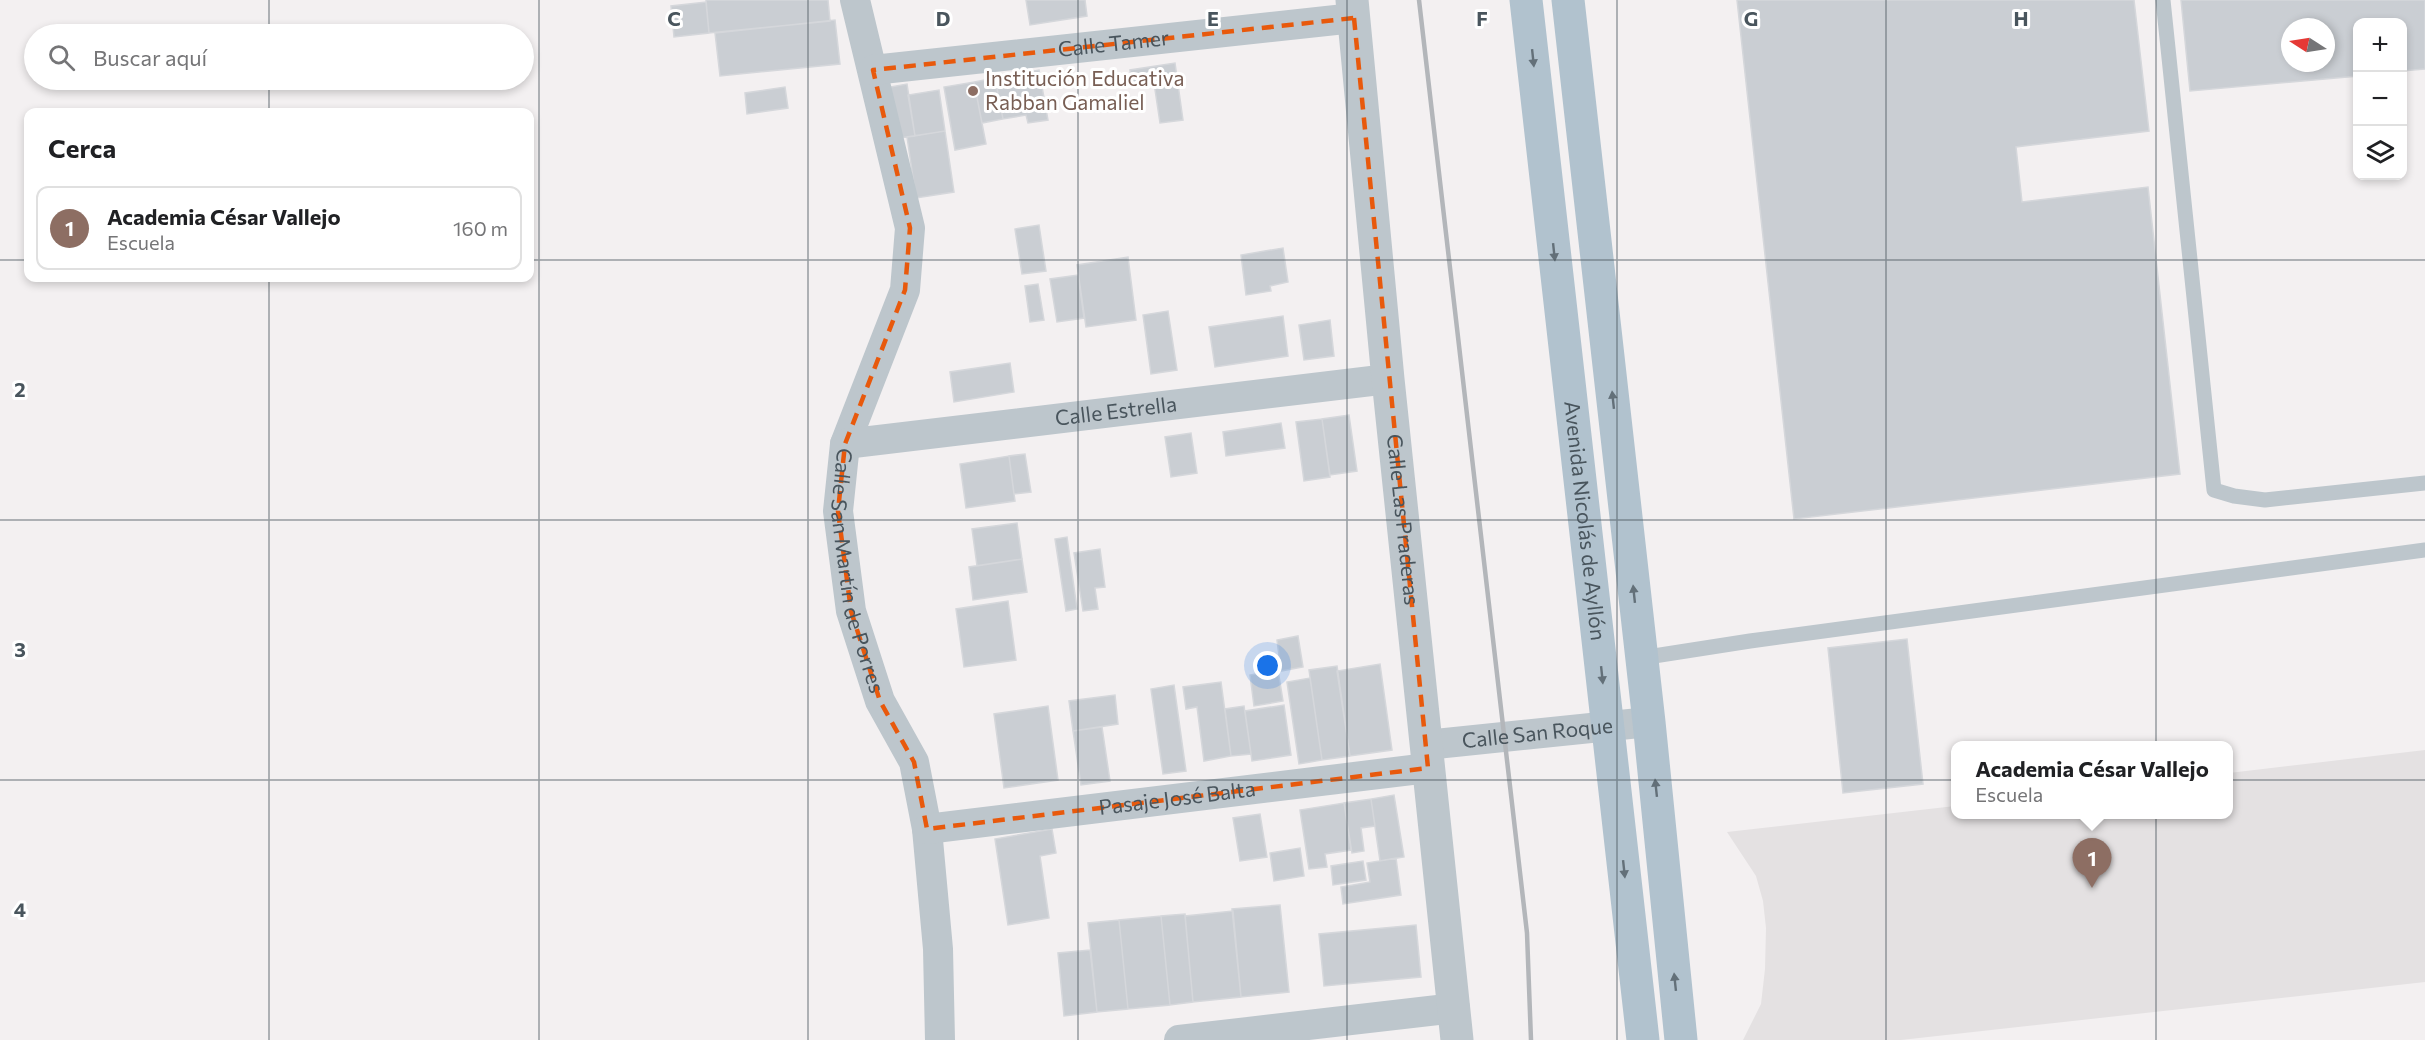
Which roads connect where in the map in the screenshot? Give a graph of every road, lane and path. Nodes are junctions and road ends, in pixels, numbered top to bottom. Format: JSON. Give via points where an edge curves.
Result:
{"nodes":[{"id":1,"x":855,"y":0,"type":"edge"},
{"id":2,"x":1526,"y":0,"type":"edge"},
{"id":3,"x":1568,"y":0,"type":"edge"},
{"id":4,"x":2163,"y":0,"type":"edge"},
{"id":5,"x":1353,"y":9,"type":"edge"},
{"id":6,"x":873,"y":70,"type":"junction"},
{"id":7,"x":1388,"y":379,"type":"junction"},
{"id":8,"x":845,"y":444,"type":"junction"},
{"id":9,"x":2425,"y":483,"type":"edge"},
{"id":10,"x":2425,"y":550,"type":"edge"},
{"id":11,"x":1641,"y":658,"type":"junction"},
{"id":12,"x":1649,"y":722,"type":"junction"},
{"id":13,"x":1608,"y":726,"type":"junction"},
{"id":14,"x":1427,"y":756,"type":"junction"},
{"id":15,"x":927,"y":829,"type":"junction"},
{"id":16,"x":1456,"y":1024,"type":"edge"},
{"id":17,"x":940,"y":1040,"type":"edge"},
{"id":18,"x":1179,"y":1040,"type":"edge"},
{"id":19,"x":1643,"y":1040,"type":"edge"},
{"id":20,"x":1681,"y":1040,"type":"edge"}],
"edges":[{"from":1,"to":6,"type":"street","name":"Calle San Martín de Porres"},
{"from":2,"to":13,"type":"main road","name":"Avenida Nicolás de Ayllón","one_way":true},
{"from":11,"to":3,"type":"main road","name":"Avenida Nicolás de Ayllón","one_way":true},
{"from":4,"to":9,"type":"lane","via":[[2214,490],[2265,500]]},
{"from":5,"to":6,"type":"street","name":"Calle Tamer"},
{"from":5,"to":7,"type":"street","name":"Calle Las Praderas"},
{"from":6,"to":8,"type":"street","name":"Calle San Martín de Porres","via":[[910,228],[906,290]]},
{"from":7,"to":8,"type":"street","name":"Calle Estrella"},
{"from":7,"to":14,"type":"street","name":"Calle Las Praderas"},
{"from":8,"to":15,"type":"street","name":"Calle San Martín de Porres","via":[[838,511],[851,611],[880,701],[914,762]]},
{"from":10,"to":11,"type":"lane"},
{"from":11,"to":12,"type":"main road","name":"Avenida Nicolás de Ayllón"},
{"from":12,"to":13,"type":"street","name":"Calle San Roque"},
{"from":20,"to":12,"type":"main road","name":"Avenida Nicolás de Ayllón","one_way":true},
{"from":13,"to":14,"type":"street","name":"Calle San Roque"},
{"from":13,"to":19,"type":"main road","name":"Avenida Nicolás de Ayllón","one_way":true},
{"from":14,"to":15,"type":"street","name":"Pasaje José Balta"},
{"from":14,"to":16,"type":"street","name":"Calle Las Praderas"},
{"from":15,"to":17,"type":"street","name":"Calle San Martín de Porres","via":[[938,949]]},
{"from":16,"to":18,"type":"street"}]}
